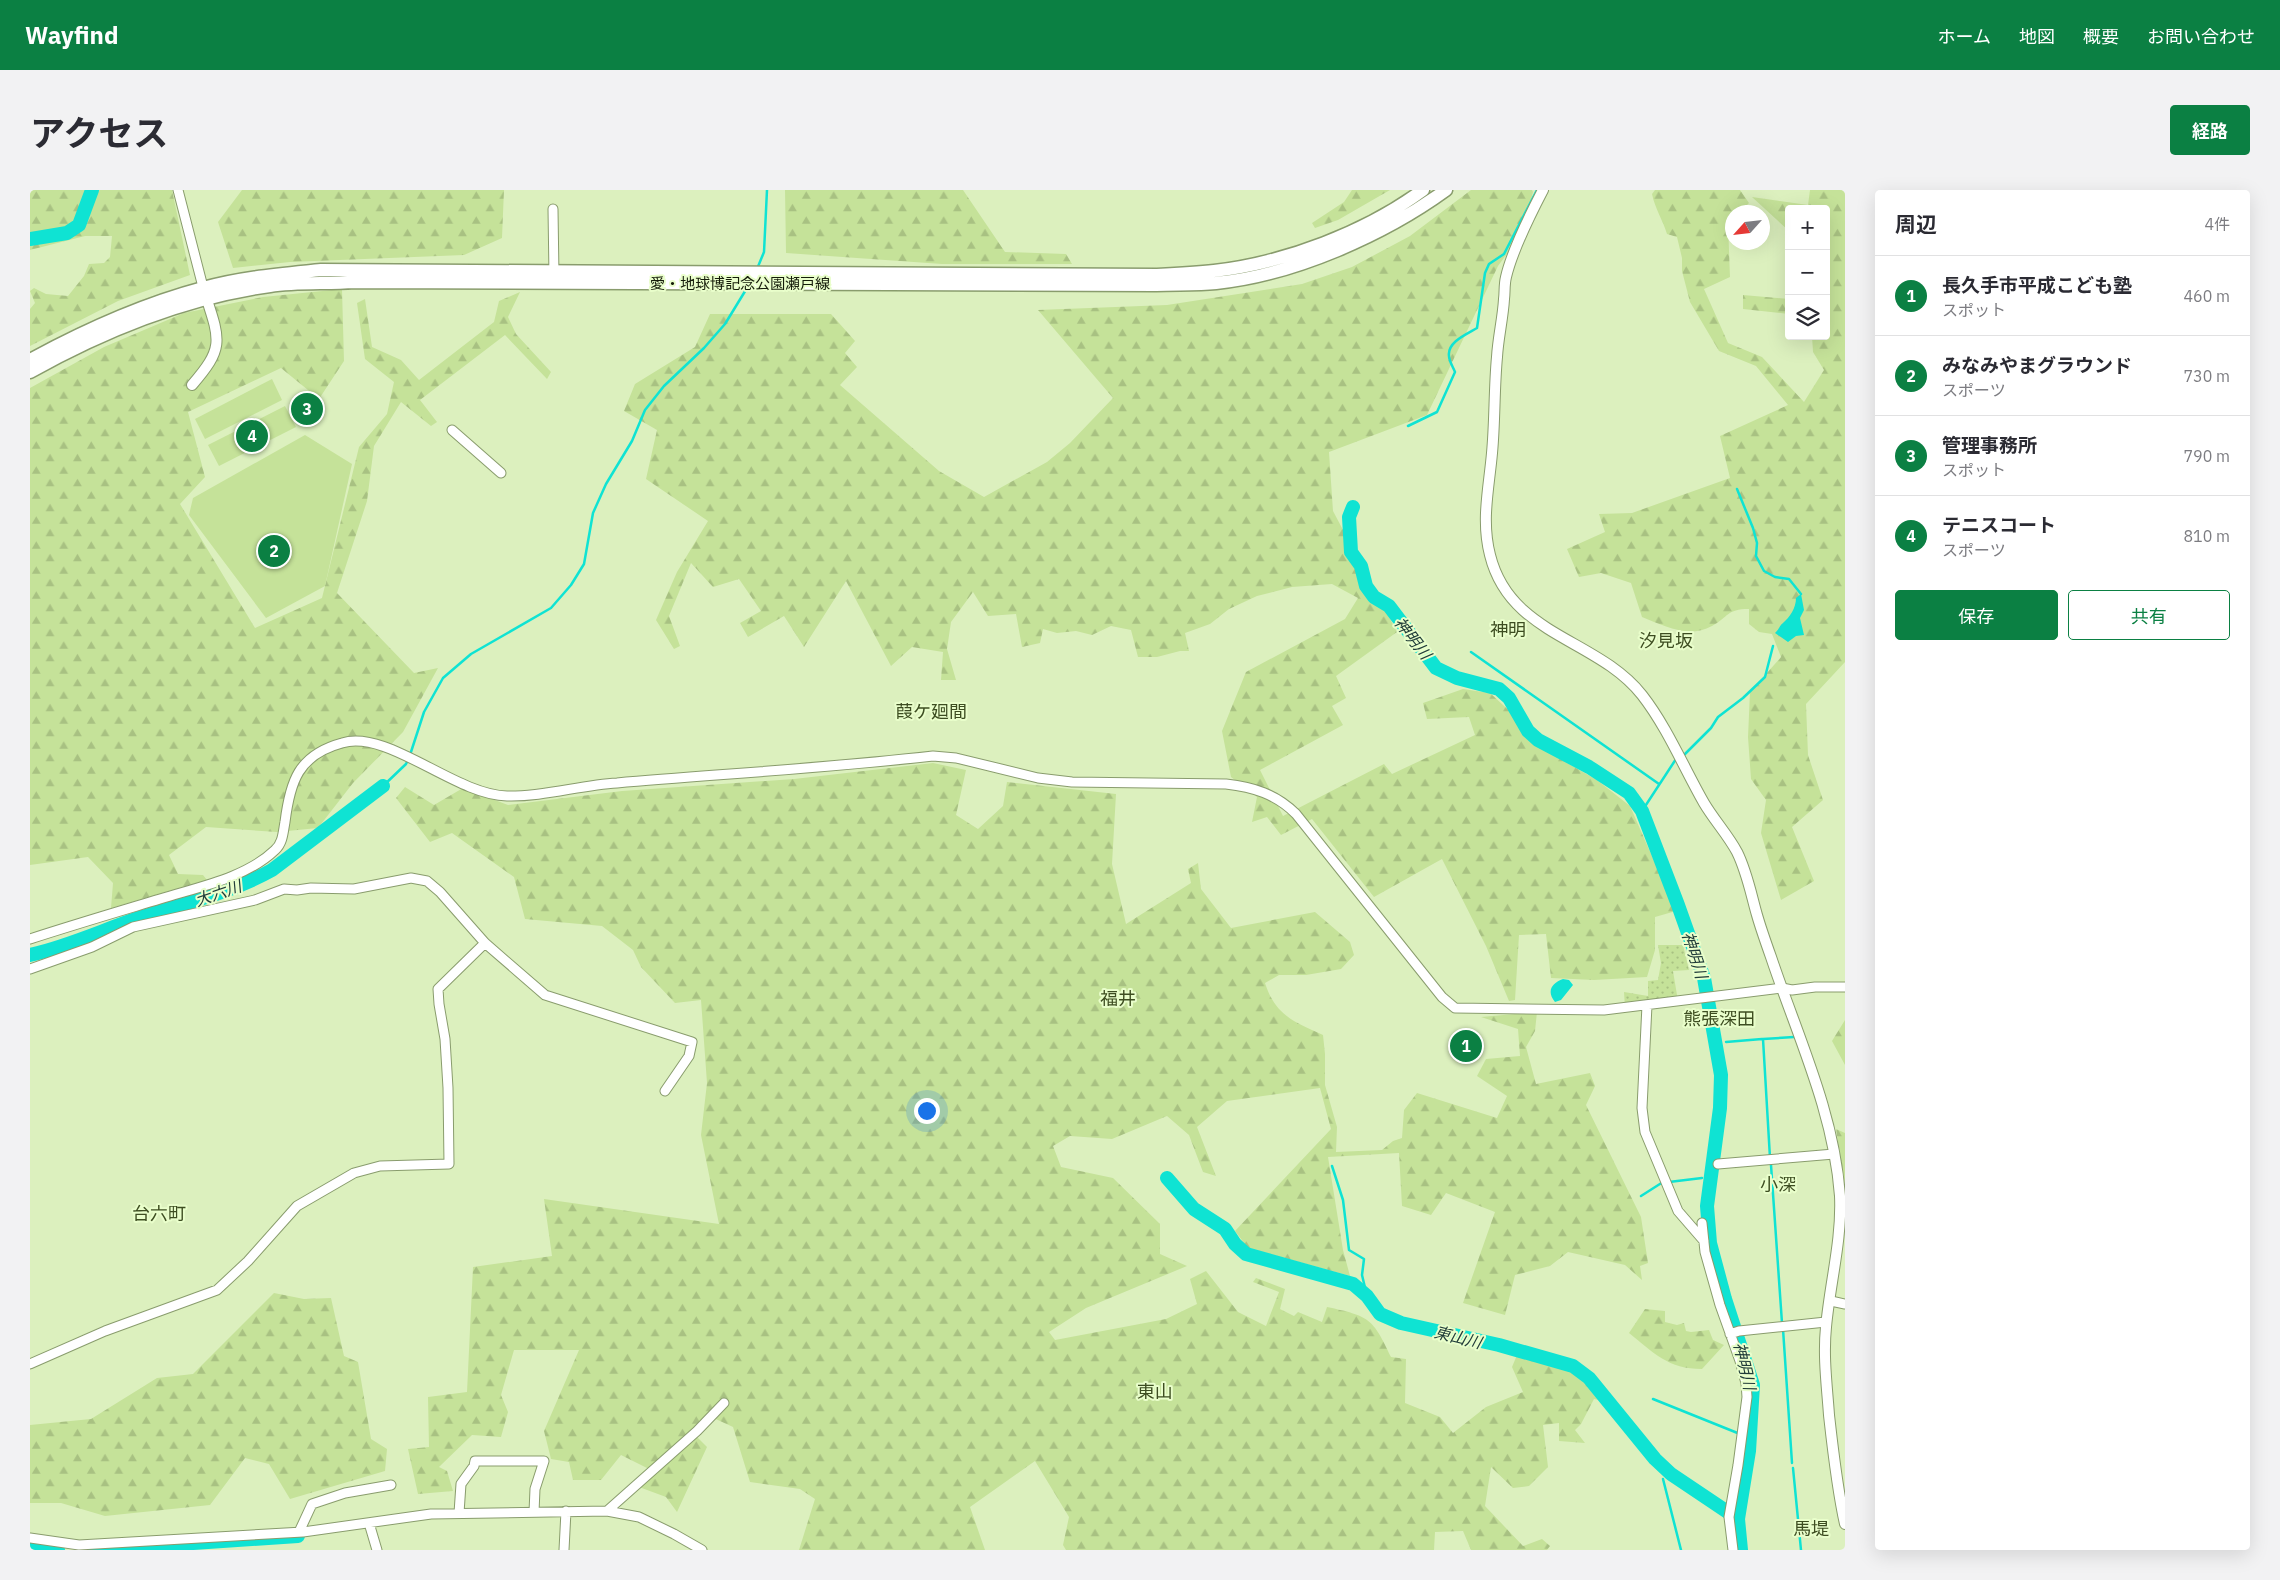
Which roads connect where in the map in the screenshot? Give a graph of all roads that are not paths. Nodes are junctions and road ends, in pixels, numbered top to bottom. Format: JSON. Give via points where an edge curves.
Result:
{"nodes":[{"id":1,"x":178,"y":190,"type":"edge"},
{"id":2,"x":1423,"y":190,"type":"edge"},
{"id":3,"x":1446,"y":190,"type":"edge"},
{"id":4,"x":1543,"y":190,"type":"edge"},
{"id":5,"x":553,"y":209,"type":"dead end"},
{"id":6,"x":554,"y":277,"type":"junction"},
{"id":7,"x":769,"y":278,"type":"junction"},
{"id":8,"x":205,"y":292,"type":"junction"},
{"id":9,"x":30,"y":360,"type":"edge"},
{"id":10,"x":30,"y":372,"type":"edge"},
{"id":11,"x":192,"y":385,"type":"dead end"},
{"id":12,"x":452,"y":430,"type":"dead end"},
{"id":13,"x":501,"y":473,"type":"dead end"},
{"id":14,"x":30,"y":939,"type":"edge"},
{"id":15,"x":485,"y":943,"type":"junction"},
{"id":16,"x":30,"y":969,"type":"edge"},
{"id":17,"x":1782,"y":988,"type":"junction"},
{"id":18,"x":1845,"y":988,"type":"edge"},
{"id":19,"x":1647,"y":1005,"type":"junction"},
{"id":20,"x":665,"y":1091,"type":"dead end"},
{"id":21,"x":1834,"y":1154,"type":"junction"},
{"id":22,"x":1718,"y":1164,"type":"dead end"},
{"id":23,"x":1702,"y":1223,"type":"dead end"},
{"id":24,"x":1704,"y":1242,"type":"junction"},
{"id":25,"x":1831,"y":1301,"type":"junction"},
{"id":26,"x":1845,"y":1304,"type":"edge"},
{"id":27,"x":1826,"y":1322,"type":"junction"},
{"id":28,"x":1734,"y":1333,"type":"junction"},
{"id":29,"x":30,"y":1364,"type":"edge"},
{"id":30,"x":724,"y":1403,"type":"dead end"},
{"id":31,"x":1841,"y":1478,"type":"edge"},
{"id":32,"x":391,"y":1484,"type":"dead end"},
{"id":33,"x":566,"y":1511,"type":"junction"},
{"id":34,"x":606,"y":1511,"type":"junction"},
{"id":35,"x":534,"y":1512,"type":"junction"},
{"id":36,"x":459,"y":1513,"type":"junction"},
{"id":37,"x":369,"y":1523,"type":"junction"},
{"id":38,"x":1845,"y":1524,"type":"edge"},
{"id":39,"x":299,"y":1532,"type":"junction"},
{"id":40,"x":30,"y":1538,"type":"edge"},
{"id":41,"x":376,"y":1550,"type":"edge"},
{"id":42,"x":564,"y":1550,"type":"edge"},
{"id":43,"x":702,"y":1550,"type":"edge"},
{"id":44,"x":1733,"y":1550,"type":"edge"}],
"edges":[{"from":1,"to":8,"type":"street"},
{"from":2,"to":7,"type":"main road","name":"愛・地球博記念公園瀬戸線","via":[[1388,213],[1339,238],[1290,255],[1216,271],[1157,275]]},
{"from":3,"to":7,"type":"main road","name":"愛・地球博記念公園瀬戸線","via":[[1398,222],[1345,247],[1295,265],[1217,283],[1156,285]]},
{"from":4,"to":17,"type":"street","via":[[1527,221],[1507,273],[1504,290],[1485,528],[1494,571],[1520,608],[1569,643],[1600,659],[1641,693],[1736,852]]},
{"from":5,"to":6,"type":"street"},
{"from":6,"to":7,"type":"main road","name":"愛・地球博記念公園瀬戸線"},
{"from":6,"to":8,"type":"main road","name":"愛・地球博記念公園瀬戸線","via":[[354,282]]},
{"from":8,"to":9,"type":"main road","name":"愛・地球博記念公園瀬戸線","via":[[95,326]]},
{"from":8,"to":10,"type":"main road","name":"愛・地球博記念公園瀬戸線","via":[[99,335]]},
{"from":8,"to":11,"type":"street","via":[[215,324],[217,346],[212,362]]},
{"from":12,"to":13,"type":"street"},
{"from":14,"to":19,"type":"street","via":[[219,881],[246,869],[277,849],[282,839],[289,792],[298,771],[318,753],[342,742],[365,741],[488,794],[506,796],[528,796],[602,784],[933,756],[1072,782],[1247,786],[1266,792],[1285,802],[1296,814],[1442,997],[1455,1008],[1604,1010]]},
{"from":15,"to":16,"type":"street","via":[[440,892],[427,881],[411,878],[354,889],[284,888],[255,900],[133,927],[92,947]]},
{"from":15,"to":20,"type":"street","via":[[545,995],[692,1042],[689,1056]]},
{"from":15,"to":29,"type":"street","via":[[438,989],[448,1088],[449,1164],[380,1166],[354,1173],[297,1206],[217,1290],[105,1331]]},
{"from":17,"to":18,"type":"street"},
{"from":17,"to":19,"type":"street"},
{"from":17,"to":21,"type":"street","via":[[1826,1115]]},
{"from":19,"to":24,"type":"street","via":[[1642,1108],[1645,1132],[1678,1211]]},
{"from":21,"to":22,"type":"street"},
{"from":21,"to":25,"type":"street","via":[[1840,1210]]},
{"from":23,"to":24,"type":"street"},
{"from":24,"to":28,"type":"street","via":[[1720,1305]]},
{"from":25,"to":26,"type":"street"},
{"from":25,"to":27,"type":"street"},
{"from":27,"to":28,"type":"street"},
{"from":27,"to":31,"type":"street","via":[[1826,1377]]},
{"from":28,"to":44,"type":"street","via":[[1746,1383],[1746,1397],[1730,1513]]},
{"from":30,"to":34,"type":"street"},
{"from":31,"to":38,"type":"street"},
{"from":32,"to":39,"type":"street","via":[[345,1493],[312,1504]]},
{"from":33,"to":34,"type":"street"},
{"from":33,"to":35,"type":"street"},
{"from":33,"to":42,"type":"street"},
{"from":34,"to":43,"type":"street","via":[[639,1517]]},
{"from":35,"to":36,"type":"street"},
{"from":35,"to":36,"type":"street","via":[[534,1489],[544,1461],[475,1461],[461,1484]]},
{"from":36,"to":37,"type":"street"},
{"from":37,"to":39,"type":"street"},
{"from":37,"to":41,"type":"street"},
{"from":39,"to":40,"type":"street","via":[[79,1546]]}]}
